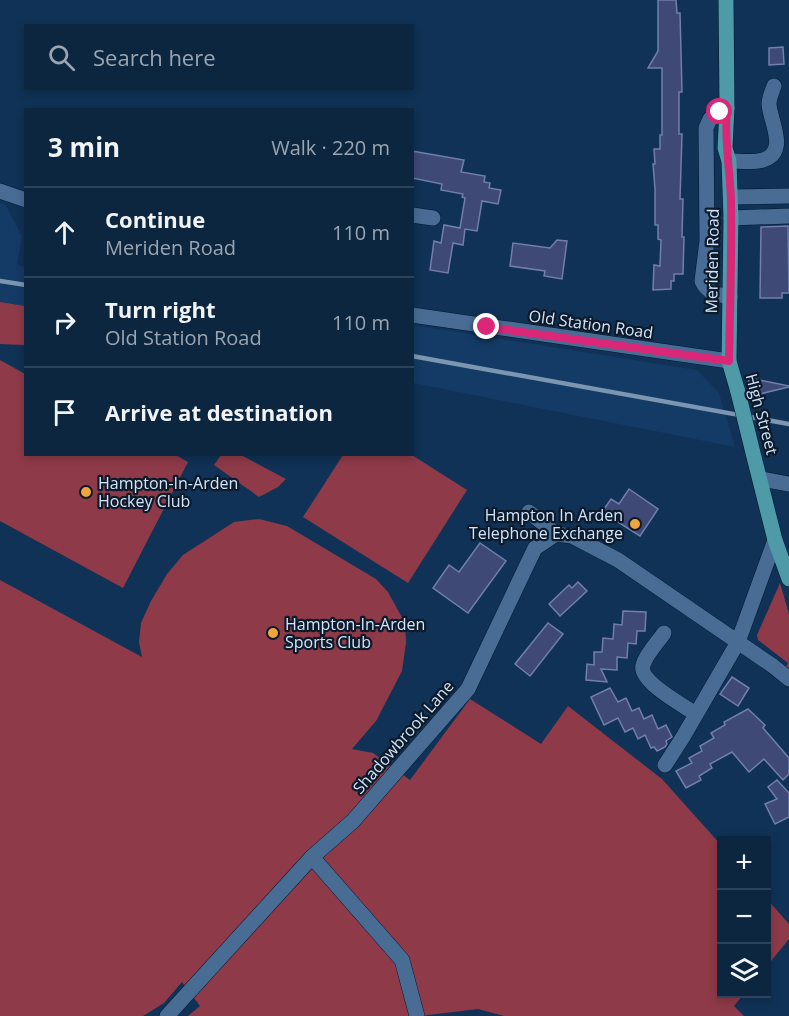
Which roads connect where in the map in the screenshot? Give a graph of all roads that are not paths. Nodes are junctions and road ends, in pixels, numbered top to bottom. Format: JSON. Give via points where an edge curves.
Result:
{"nodes":[{"id":1,"x":726,"y":0,"type":"edge"},
{"id":2,"x":774,"y":86,"type":"dead end"},
{"id":3,"x":727,"y":108,"type":"junction"},
{"id":4,"x":729,"y":161,"type":"junction"},
{"id":5,"x":0,"y":191,"type":"edge"},
{"id":6,"x":789,"y":196,"type":"edge"},
{"id":7,"x":731,"y":197,"type":"junction"},
{"id":8,"x":24,"y":199,"type":"edge"},
{"id":9,"x":414,"y":214,"type":"edge"},
{"id":10,"x":789,"y":216,"type":"edge"},
{"id":11,"x":433,"y":218,"type":"dead end"},
{"id":12,"x":731,"y":218,"type":"junction"},
{"id":13,"x":730,"y":297,"type":"junction"},
{"id":14,"x":414,"y":315,"type":"edge"},
{"id":15,"x":729,"y":361,"type":"junction"},
{"id":16,"x":761,"y":479,"type":"junction"},
{"id":17,"x":789,"y":484,"type":"edge"},
{"id":18,"x":529,"y":512,"type":"dead end"},
{"id":19,"x":556,"y":534,"type":"junction"},
{"id":20,"x":775,"y":540,"type":"junction"},
{"id":21,"x":789,"y":579,"type":"edge"},
{"id":22,"x":664,"y":633,"type":"dead end"},
{"id":23,"x":738,"y":642,"type":"junction"},
{"id":24,"x":789,"y":679,"type":"edge"},
{"id":25,"x":696,"y":714,"type":"junction"},
{"id":26,"x":665,"y":765,"type":"dead end"},
{"id":27,"x":312,"y":857,"type":"junction"},
{"id":28,"x":167,"y":1016,"type":"edge"},
{"id":29,"x":417,"y":1016,"type":"edge"}],
"edges":[{"from":1,"to":3,"type":"main road","name":"Meriden Road"},
{"from":2,"to":4,"type":"street","via":[[769,106],[777,133],[775,149],[763,160]]},
{"from":3,"to":4,"type":"main road","name":"Meriden Road","via":[[725,148]]},
{"from":3,"to":13,"type":"street","via":[[710,119],[706,128],[707,241],[702,281],[710,291]]},
{"from":4,"to":7,"type":"main road","name":"Meriden Road"},
{"from":5,"to":8,"type":"street"},
{"from":6,"to":7,"type":"street"},
{"from":7,"to":12,"type":"main road","name":"Meriden Road"},
{"from":9,"to":11,"type":"street"},
{"from":10,"to":12,"type":"street"},
{"from":12,"to":13,"type":"main road","name":"Meriden Road"},
{"from":13,"to":15,"type":"main road","name":"Meriden Road"},
{"from":14,"to":15,"type":"street","name":"Old Station Road"},
{"from":15,"to":16,"type":"main road","name":"High Street","bridge":true},
{"from":16,"to":17,"type":"street"},
{"from":16,"to":20,"type":"main road","name":"High Street"},
{"from":18,"to":19,"type":"street"},
{"from":19,"to":23,"type":"street","via":[[572,536],[618,560]]},
{"from":19,"to":27,"type":"street","name":"Shadowbrook Lane","via":[[535,548],[468,689],[353,821]]},
{"from":20,"to":21,"type":"main road","name":"High Street"},
{"from":20,"to":23,"type":"street"},
{"from":22,"to":25,"type":"street","via":[[643,663],[645,675]]},
{"from":23,"to":24,"type":"street"},
{"from":23,"to":25,"type":"street"},
{"from":25,"to":26,"type":"street"},
{"from":27,"to":28,"type":"street","name":"Shadowbrook Lane"},
{"from":27,"to":29,"type":"street","via":[[402,960]]}]}
